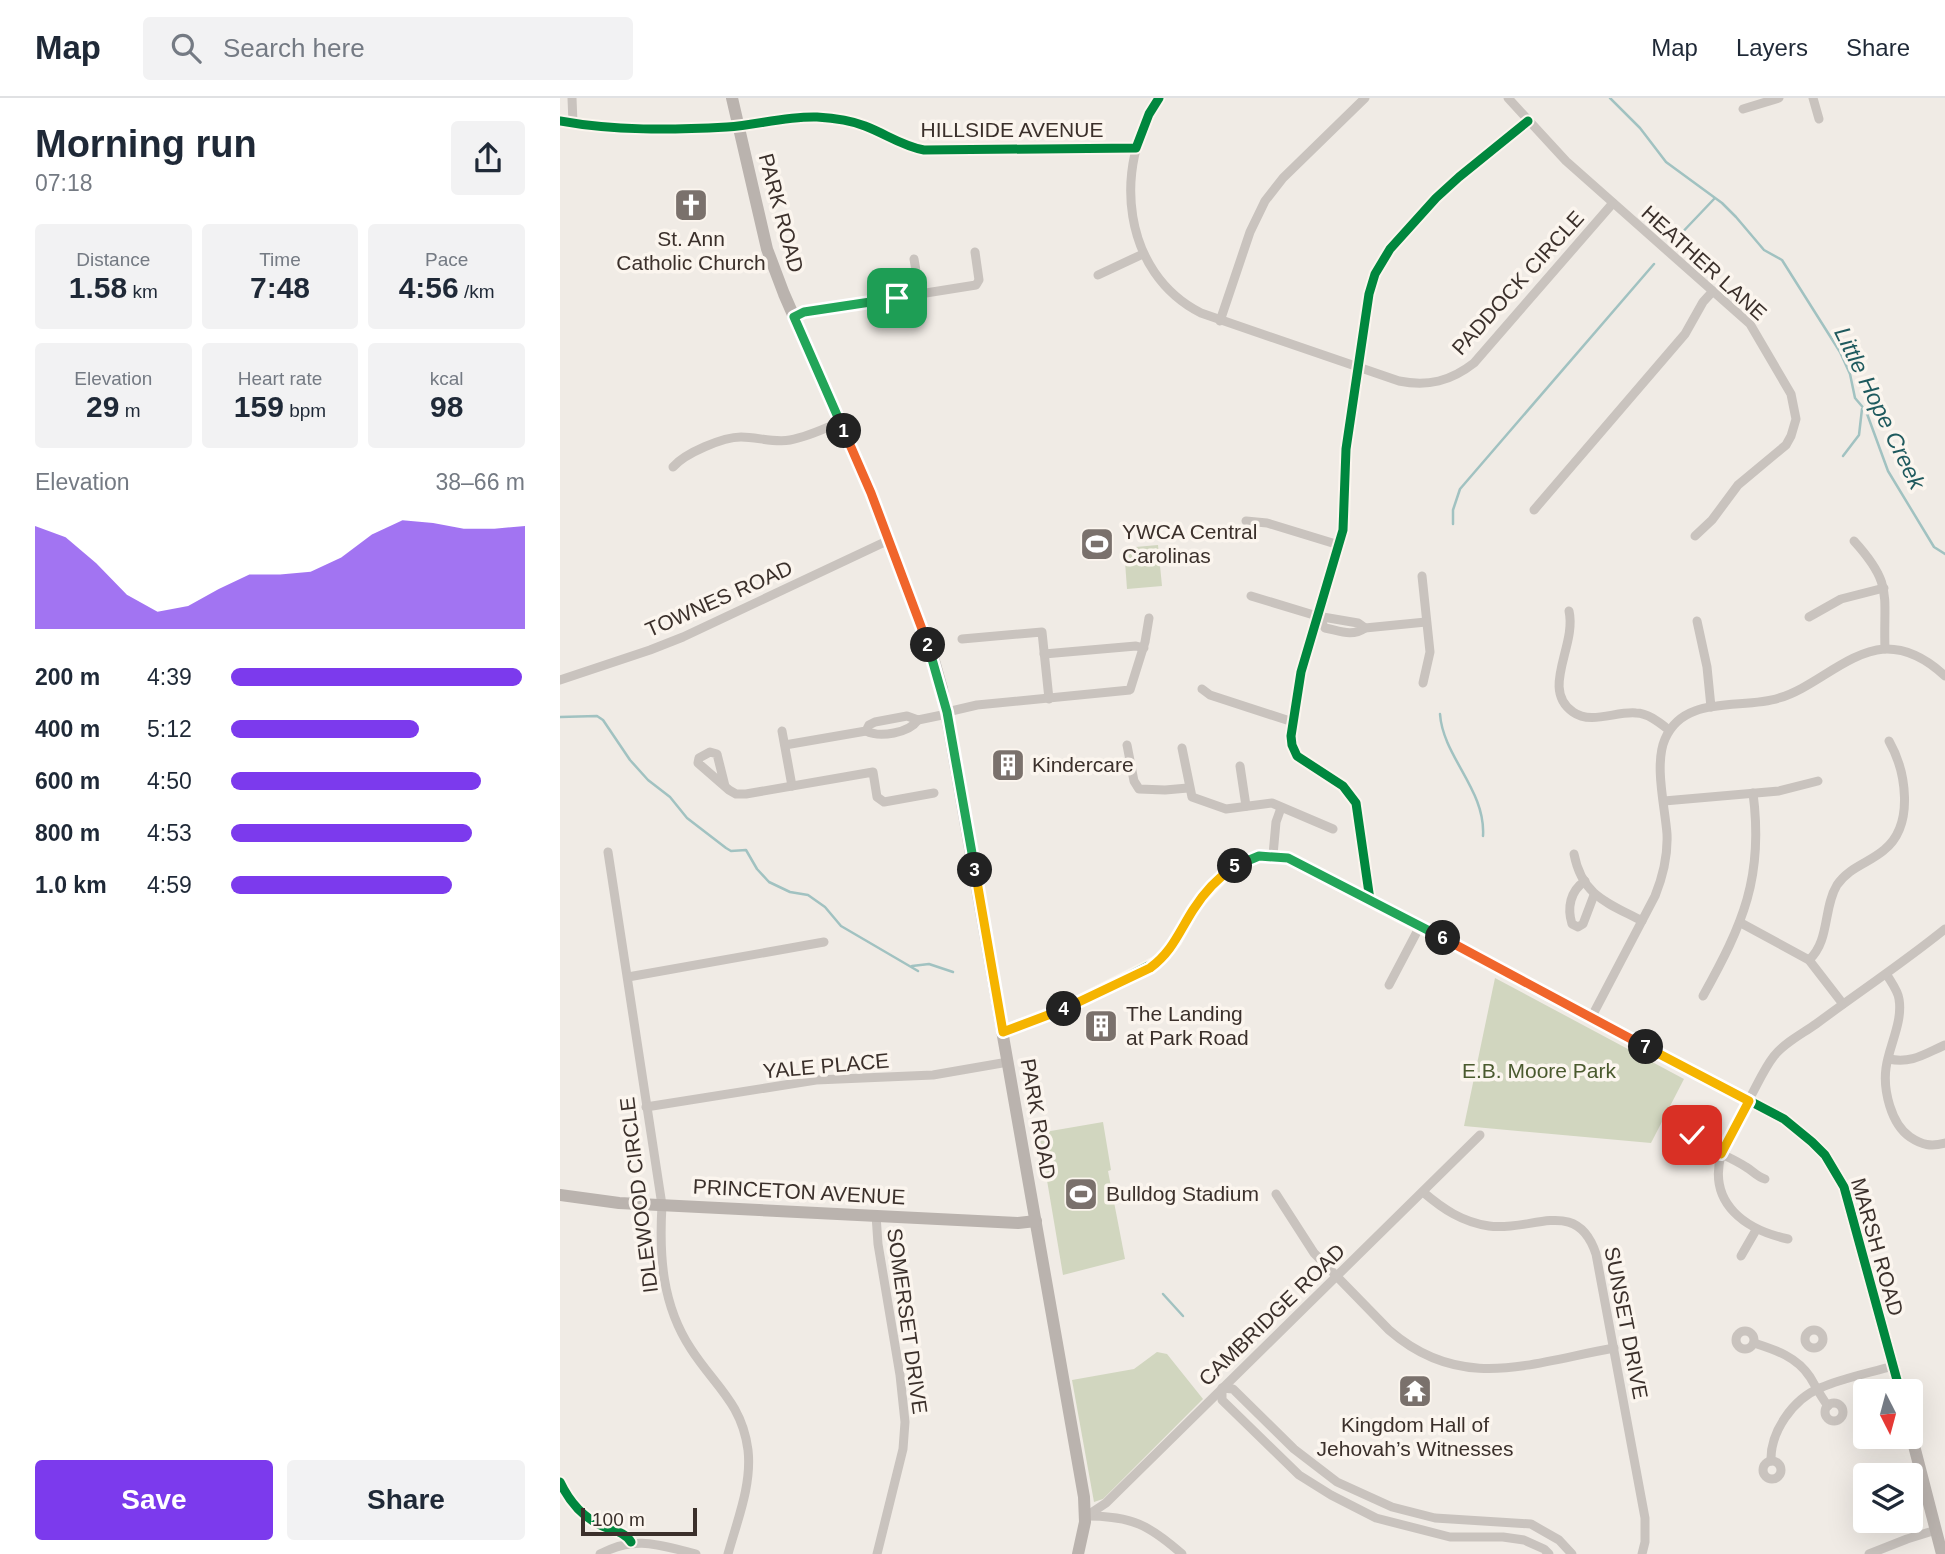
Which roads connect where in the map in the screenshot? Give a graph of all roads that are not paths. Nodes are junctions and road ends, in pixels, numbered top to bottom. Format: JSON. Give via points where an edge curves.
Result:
{"nodes":[{"id":1,"x":572,"y":98,"type":"edge"},
{"id":2,"x":732,"y":98,"type":"edge"},
{"id":3,"x":1159,"y":98,"type":"edge"},
{"id":4,"x":1364,"y":98,"type":"edge"},
{"id":5,"x":1508,"y":98,"type":"edge"},
{"id":6,"x":1779,"y":98,"type":"edge"},
{"id":7,"x":1813,"y":98,"type":"edge"},
{"id":8,"x":1743,"y":109,"type":"dead end"},
{"id":9,"x":1819,"y":119,"type":"dead end"},
{"id":10,"x":560,"y":121,"type":"edge"},
{"id":11,"x":1528,"y":121,"type":"junction"},
{"id":12,"x":573,"y":123,"type":"junction"},
{"id":13,"x":739,"y":125,"type":"junction"},
{"id":14,"x":1136,"y":149,"type":"junction"},
{"id":15,"x":1613,"y":203,"type":"junction"},
{"id":16,"x":975,"y":252,"type":"dead end"},
{"id":17,"x":1143,"y":254,"type":"junction"},
{"id":18,"x":914,"y":259,"type":"dead end"},
{"id":19,"x":1098,"y":275,"type":"dead end"},
{"id":20,"x":1713,"y":291,"type":"junction"},
{"id":21,"x":920,"y":294,"type":"junction"},
{"id":22,"x":794,"y":317,"type":"junction"},
{"id":23,"x":1220,"y":321,"type":"junction"},
{"id":24,"x":1358,"y":368,"type":"junction"},
{"id":25,"x":840,"y":422,"type":"junction"},
{"id":26,"x":673,"y":467,"type":"dead end"},
{"id":27,"x":1534,"y":510,"type":"dead end"},
{"id":28,"x":1246,"y":521,"type":"dead end"},
{"id":29,"x":1695,"y":536,"type":"dead end"},
{"id":30,"x":889,"y":540,"type":"junction"},
{"id":31,"x":1854,"y":541,"type":"dead end"},
{"id":32,"x":1339,"y":545,"type":"junction"},
{"id":33,"x":1422,"y":576,"type":"dead end"},
{"id":34,"x":1884,"y":588,"type":"junction"},
{"id":35,"x":1251,"y":596,"type":"dead end"},
{"id":36,"x":1569,"y":611,"type":"dead end"},
{"id":37,"x":1317,"y":616,"type":"junction"},
{"id":38,"x":1809,"y":617,"type":"dead end"},
{"id":39,"x":1149,"y":618,"type":"dead end"},
{"id":40,"x":1697,"y":621,"type":"dead end"},
{"id":41,"x":1426,"y":622,"type":"junction"},
{"id":42,"x":962,"y":639,"type":"dead end"},
{"id":43,"x":1144,"y":648,"type":"junction"},
{"id":44,"x":1885,"y":649,"type":"junction"},
{"id":45,"x":1044,"y":654,"type":"junction"},
{"id":46,"x":1945,"y":675,"type":"edge"},
{"id":47,"x":560,"y":680,"type":"edge"},
{"id":48,"x":1423,"y":683,"type":"dead end"},
{"id":49,"x":1202,"y":689,"type":"dead end"},
{"id":50,"x":1049,"y":699,"type":"junction"},
{"id":51,"x":1711,"y":707,"type":"junction"},
{"id":52,"x":947,"y":713,"type":"junction"},
{"id":53,"x":1293,"y":722,"type":"junction"},
{"id":54,"x":1669,"y":730,"type":"junction"},
{"id":55,"x":782,"y":731,"type":"dead end"},
{"id":56,"x":1889,"y":741,"type":"dead end"},
{"id":57,"x":1127,"y":745,"type":"dead end"},
{"id":58,"x":785,"y":746,"type":"junction"},
{"id":59,"x":1182,"y":748,"type":"dead end"},
{"id":60,"x":1240,"y":766,"type":"dead end"},
{"id":61,"x":1818,"y":782,"type":"dead end"},
{"id":62,"x":725,"y":786,"type":"dead end"},
{"id":63,"x":792,"y":786,"type":"junction"},
{"id":64,"x":1188,"y":788,"type":"junction"},
{"id":65,"x":934,"y":793,"type":"dead end"},
{"id":66,"x":1753,"y":793,"type":"junction"},
{"id":67,"x":1664,"y":801,"type":"junction"},
{"id":68,"x":1246,"y":806,"type":"junction"},
{"id":69,"x":1281,"y":808,"type":"junction"},
{"id":70,"x":1333,"y":829,"type":"dead end"},
{"id":71,"x":608,"y":852,"type":"dead end"},
{"id":72,"x":1574,"y":854,"type":"dead end"},
{"id":73,"x":1273,"y":855,"type":"junction"},
{"id":74,"x":1585,"y":881,"type":"junction"},
{"id":75,"x":1594,"y":895,"type":"junction"},
{"id":76,"x":1370,"y":900,"type":"junction"},
{"id":77,"x":1642,"y":921,"type":"junction"},
{"id":78,"x":1741,"y":923,"type":"junction"},
{"id":79,"x":1420,"y":926,"type":"junction"},
{"id":80,"x":1945,"y":929,"type":"edge"},
{"id":81,"x":824,"y":943,"type":"dead end"},
{"id":82,"x":1809,"y":960,"type":"junction"},
{"id":83,"x":1887,"y":975,"type":"junction"},
{"id":84,"x":628,"y":977,"type":"junction"},
{"id":85,"x":1389,"y":985,"type":"dead end"},
{"id":86,"x":1703,"y":996,"type":"dead end"},
{"id":87,"x":1843,"y":1004,"type":"junction"},
{"id":88,"x":1591,"y":1018,"type":"junction"},
{"id":89,"x":1004,"y":1035,"type":"junction"},
{"id":90,"x":1945,"y":1045,"type":"edge"},
{"id":91,"x":1889,"y":1059,"type":"junction"},
{"id":92,"x":1009,"y":1062,"type":"junction"},
{"id":93,"x":1749,"y":1101,"type":"junction"},
{"id":94,"x":646,"y":1107,"type":"junction"},
{"id":95,"x":1480,"y":1135,"type":"dead end"},
{"id":96,"x":1692,"y":1135,"type":"dead end"},
{"id":97,"x":1945,"y":1143,"type":"edge"},
{"id":98,"x":1721,"y":1154,"type":"junction"},
{"id":99,"x":1765,"y":1179,"type":"dead end"},
{"id":100,"x":1423,"y":1192,"type":"junction"},
{"id":101,"x":1276,"y":1194,"type":"dead end"},
{"id":102,"x":560,"y":1195,"type":"edge"},
{"id":103,"x":662,"y":1205,"type":"junction"},
{"id":104,"x":876,"y":1215,"type":"junction"},
{"id":105,"x":1036,"y":1221,"type":"junction"},
{"id":106,"x":1756,"y":1230,"type":"junction"},
{"id":107,"x":1788,"y":1239,"type":"dead end"},
{"id":108,"x":1741,"y":1256,"type":"dead end"},
{"id":109,"x":1337,"y":1277,"type":"junction"},
{"id":110,"x":1754,"y":1342,"type":"dead end"},
{"id":111,"x":1808,"y":1346,"type":"dead end"},
{"id":112,"x":1614,"y":1348,"type":"junction"},
{"id":113,"x":1796,"y":1361,"type":"junction"},
{"id":114,"x":1893,"y":1366,"type":"junction"},
{"id":115,"x":1897,"y":1379,"type":"edge"},
{"id":116,"x":1222,"y":1388,"type":"junction"},
{"id":117,"x":1817,"y":1389,"type":"junction"},
{"id":118,"x":1828,"y":1406,"type":"dead end"},
{"id":119,"x":1915,"y":1449,"type":"edge"},
{"id":120,"x":1771,"y":1461,"type":"dead end"},
{"id":121,"x":560,"y":1482,"type":"edge"},
{"id":122,"x":1382,"y":1503,"type":"junction"},
{"id":123,"x":1085,"y":1517,"type":"junction"},
{"id":124,"x":1376,"y":1518,"type":"junction"},
{"id":125,"x":1936,"y":1530,"type":"junction"},
{"id":126,"x":631,"y":1542,"type":"junction"},
{"id":127,"x":600,"y":1554,"type":"edge"},
{"id":128,"x":696,"y":1554,"type":"edge"},
{"id":129,"x":728,"y":1554,"type":"edge"},
{"id":130,"x":877,"y":1554,"type":"edge"},
{"id":131,"x":1078,"y":1554,"type":"edge"},
{"id":132,"x":1182,"y":1554,"type":"edge"},
{"id":133,"x":1549,"y":1554,"type":"edge"},
{"id":134,"x":1572,"y":1554,"type":"edge"},
{"id":135,"x":1642,"y":1554,"type":"edge"},
{"id":136,"x":1869,"y":1554,"type":"edge"},
{"id":137,"x":1942,"y":1554,"type":"edge"}],
"edges":[{"from":1,"to":12,"type":"street"},
{"from":2,"to":13,"type":"street","name":"PARK ROAD"},
{"from":3,"to":14,"type":"street","name":"PADDOCK CIRCLE"},
{"from":4,"to":23,"type":"street","via":[[1265,201]]},
{"from":5,"to":11,"type":"street","name":"HEATHER LANE"},
{"from":6,"to":8,"type":"street"},
{"from":7,"to":9,"type":"street"},
{"from":10,"to":12,"type":"street","name":"HILLSIDE AVENUE"},
{"from":11,"to":15,"type":"street","name":"HEATHER LANE"},
{"from":11,"to":24,"type":"street","via":[[1459,177],[1381,261],[1370,287]]},
{"from":12,"to":13,"type":"street","name":"HILLSIDE AVENUE","via":[[624,128]]},
{"from":13,"to":14,"type":"street","name":"HILLSIDE AVENUE","via":[[783,118],[844,120],[924,150]]},
{"from":13,"to":22,"type":"street","name":"PARK ROAD","via":[[767,249]]},
{"from":14,"to":17,"type":"street","name":"PADDOCK CIRCLE","via":[[1130,202]]},
{"from":15,"to":20,"type":"street","name":"HEATHER LANE"},
{"from":15,"to":24,"type":"street","name":"PADDOCK CIRCLE","via":[[1464,370],[1424,384]]},
{"from":16,"to":21,"type":"street","via":[[978,285]]},
{"from":17,"to":19,"type":"street"},
{"from":17,"to":23,"type":"street","name":"PADDOCK CIRCLE","via":[[1170,291]]},
{"from":18,"to":21,"type":"street"},
{"from":20,"to":27,"type":"street","via":[[1685,334]]},
{"from":20,"to":29,"type":"street","name":"HEATHER LANE","via":[[1740,313],[1758,336],[1791,394],[1796,419],[1786,445],[1738,485]]},
{"from":21,"to":22,"type":"street"},
{"from":22,"to":25,"type":"street","name":"PARK ROAD"},
{"from":23,"to":24,"type":"street","name":"PADDOCK CIRCLE"},
{"from":24,"to":32,"type":"street","via":[[1346,449],[1346,514]]},
{"from":25,"to":26,"type":"street","via":[[788,441],[727,439],[688,454]]},
{"from":25,"to":30,"type":"street","name":"PARK ROAD"},
{"from":28,"to":32,"type":"street"},
{"from":30,"to":47,"type":"street","name":"TOWNES ROAD","via":[[683,637]]},
{"from":30,"to":52,"type":"street","name":"PARK ROAD","via":[[934,661]]},
{"from":31,"to":34,"type":"street","via":[[1876,567]]},
{"from":32,"to":37,"type":"street"},
{"from":33,"to":41,"type":"street"},
{"from":34,"to":38,"type":"street","via":[[1841,599]]},
{"from":34,"to":44,"type":"street"},
{"from":35,"to":37,"type":"street"},
{"from":36,"to":54,"type":"street","via":[[1571,634],[1558,677],[1564,704],[1580,716],[1637,712]]},
{"from":37,"to":41,"type":"street","via":[[1325,628],[1357,634],[1365,628]]},
{"from":37,"to":53,"type":"street"},
{"from":39,"to":43,"type":"street"},
{"from":40,"to":51,"type":"street"},
{"from":41,"to":48,"type":"street","via":[[1430,652]]},
{"from":42,"to":45,"type":"street","via":[[1042,632]]},
{"from":43,"to":45,"type":"street"},
{"from":43,"to":50,"type":"street","via":[[1130,690]]},
{"from":44,"to":46,"type":"street","via":[[1921,657]]},
{"from":44,"to":51,"type":"street","via":[[1857,657],[1781,698]]},
{"from":45,"to":50,"type":"street"},
{"from":49,"to":53,"type":"street"},
{"from":50,"to":52,"type":"street","via":[[977,705]]},
{"from":51,"to":54,"type":"street","via":[[1692,711]]},
{"from":52,"to":58,"type":"street","via":[[918,720],[909,729],[877,735],[866,731]]},
{"from":52,"to":89,"type":"street","name":"PARK ROAD"},
{"from":53,"to":76,"type":"street","via":[[1292,745],[1297,757],[1343,786],[1356,803]]},
{"from":54,"to":67,"type":"street","via":[[1661,751]]},
{"from":55,"to":58,"type":"street"},
{"from":56,"to":82,"type":"street","via":[[1901,776],[1904,810],[1900,830],[1886,849],[1838,884],[1822,940]]},
{"from":57,"to":64,"type":"street","via":[[1133,781],[1139,789]]},
{"from":58,"to":63,"type":"street"},
{"from":59,"to":64,"type":"street"},
{"from":60,"to":68,"type":"street"},
{"from":61,"to":66,"type":"street"},
{"from":62,"to":63,"type":"street","via":[[746,794]]},
{"from":63,"to":65,"type":"street","via":[[873,772],[880,801]]},
{"from":64,"to":68,"type":"street","via":[[1192,797],[1222,808]]},
{"from":66,"to":67,"type":"street"},
{"from":66,"to":78,"type":"street","via":[[1755,864]]},
{"from":67,"to":77,"type":"street","via":[[1665,864]]},
{"from":68,"to":69,"type":"street","via":[[1272,803]]},
{"from":69,"to":70,"type":"street"},
{"from":69,"to":73,"type":"street"},
{"from":71,"to":84,"type":"street","name":"IDLEWOOD CIRCLE"},
{"from":72,"to":74,"type":"street"},
{"from":73,"to":76,"type":"street","name":"MARSH ROAD","via":[[1298,862]]},
{"from":73,"to":89,"type":"street","via":[[1247,860],[1222,876],[1195,906],[1176,942],[1150,968]]},
{"from":74,"to":75,"type":"street"},
{"from":74,"to":75,"type":"street","via":[[1576,887],[1571,900],[1572,924],[1583,924]]},
{"from":75,"to":77,"type":"street"},
{"from":76,"to":79,"type":"street","name":"MARSH ROAD"},
{"from":77,"to":88,"type":"street"},
{"from":78,"to":82,"type":"street"},
{"from":78,"to":86,"type":"street"},
{"from":79,"to":85,"type":"street"},
{"from":79,"to":88,"type":"street","name":"MARSH ROAD"},
{"from":80,"to":83,"type":"street"},
{"from":81,"to":84,"type":"street"},
{"from":82,"to":87,"type":"street"},
{"from":83,"to":87,"type":"street"},
{"from":83,"to":91,"type":"street","via":[[1899,999]]},
{"from":84,"to":94,"type":"street","name":"IDLEWOOD CIRCLE"},
{"from":87,"to":93,"type":"street","via":[[1774,1056]]},
{"from":88,"to":93,"type":"street","name":"MARSH ROAD"},
{"from":89,"to":92,"type":"street","name":"PARK ROAD"},
{"from":90,"to":91,"type":"street","via":[[1933,1054]]},
{"from":91,"to":97,"type":"street","via":[[1890,1109],[1902,1132],[1931,1147]]},
{"from":92,"to":94,"type":"street","name":"YALE PLACE","via":[[933,1075],[816,1080]]},
{"from":92,"to":105,"type":"street","name":"PARK ROAD"},
{"from":93,"to":98,"type":"street"},
{"from":93,"to":114,"type":"street","name":"MARSH ROAD","via":[[1799,1130],[1836,1172],[1850,1203]]},
{"from":94,"to":103,"type":"street","name":"IDLEWOOD CIRCLE"},
{"from":95,"to":100,"type":"street","name":"CAMBRIDGE ROAD"},
{"from":96,"to":98,"type":"street"},
{"from":98,"to":99,"type":"street"},
{"from":98,"to":106,"type":"street","via":[[1719,1180],[1724,1197],[1740,1219]]},
{"from":100,"to":109,"type":"street","name":"CAMBRIDGE ROAD"},
{"from":100,"to":112,"type":"street","name":"SUNSET DRIVE","via":[[1448,1212],[1474,1223],[1512,1226],[1559,1219],[1583,1229],[1596,1254]]},
{"from":101,"to":109,"type":"street","via":[[1303,1239]]},
{"from":102,"to":103,"type":"street","name":"PRINCETON AVENUE"},
{"from":103,"to":104,"type":"street","name":"PRINCETON AVENUE"},
{"from":103,"to":129,"type":"street","name":"IDLEWOOD CIRCLE","via":[[662,1267],[671,1308],[692,1351],[735,1407],[746,1437],[747,1481]]},
{"from":104,"to":105,"type":"street","name":"PRINCETON AVENUE"},
{"from":104,"to":130,"type":"street","name":"SOMERSET DRIVE","via":[[905,1422],[903,1449]]},
{"from":105,"to":123,"type":"street","name":"PARK ROAD"},
{"from":106,"to":107,"type":"street"},
{"from":106,"to":108,"type":"street"},
{"from":109,"to":112,"type":"street","via":[[1402,1342],[1448,1365],[1491,1369]]},
{"from":109,"to":116,"type":"street","name":"CAMBRIDGE ROAD"},
{"from":110,"to":113,"type":"street"},
{"from":111,"to":113,"type":"street"},
{"from":112,"to":135,"type":"street","name":"SUNSET DRIVE","via":[[1645,1518]]},
{"from":113,"to":117,"type":"street"},
{"from":114,"to":115,"type":"street","name":"MARSH ROAD"},
{"from":114,"to":117,"type":"street"},
{"from":116,"to":122,"type":"street","via":[[1233,1389],[1312,1465]]},
{"from":116,"to":123,"type":"street","name":"CAMBRIDGE ROAD","via":[[1106,1503]]},
{"from":116,"to":124,"type":"street","via":[[1222,1400],[1299,1475]]},
{"from":117,"to":118,"type":"street"},
{"from":117,"to":120,"type":"street","via":[[1785,1418],[1773,1442]]},
{"from":119,"to":125,"type":"street"},
{"from":121,"to":126,"type":"street","via":[[585,1516]]},
{"from":122,"to":124,"type":"street"},
{"from":122,"to":134,"type":"street","via":[[1435,1518],[1531,1524],[1559,1540]]},
{"from":123,"to":131,"type":"street","name":"PARK ROAD"},
{"from":123,"to":132,"type":"street","via":[[1139,1523]]},
{"from":124,"to":133,"type":"street","via":[[1450,1537],[1524,1540]]},
{"from":125,"to":136,"type":"street"},
{"from":125,"to":137,"type":"street"},
{"from":126,"to":127,"type":"street"},
{"from":126,"to":128,"type":"street"}]}
